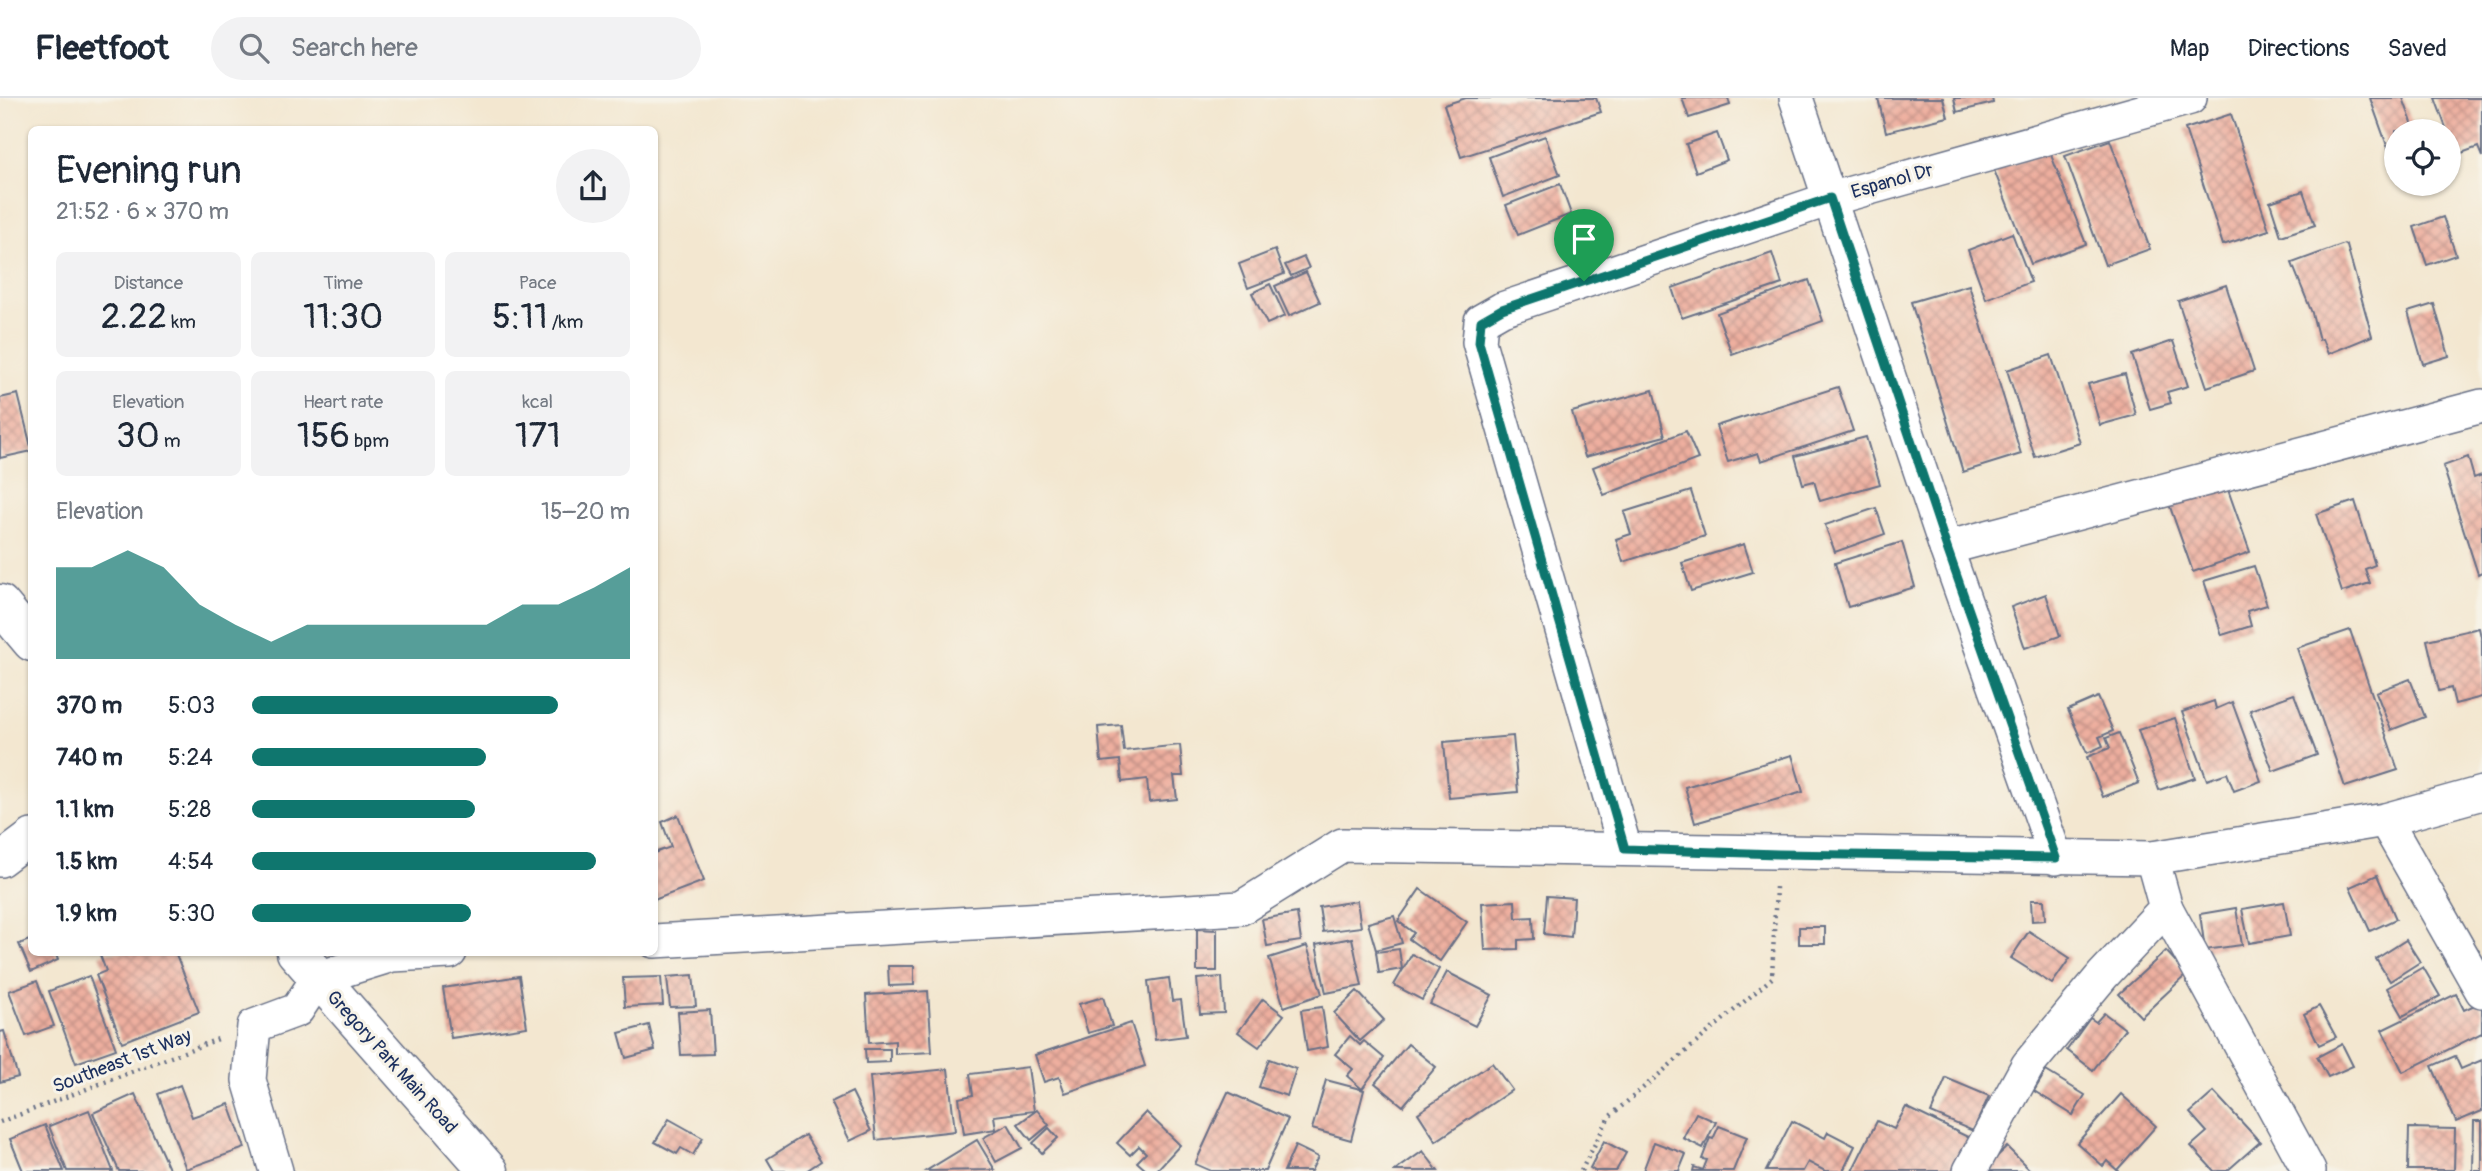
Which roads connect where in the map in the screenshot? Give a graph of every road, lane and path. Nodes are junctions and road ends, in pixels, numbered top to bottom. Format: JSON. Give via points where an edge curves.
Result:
{"nodes":[{"id":1,"x":1796,"y":98,"type":"edge"},
{"id":2,"x":2181,"y":99,"type":"edge"},
{"id":3,"x":1830,"y":198,"type":"junction"},
{"id":4,"x":2482,"y":406,"type":"edge"},
{"id":5,"x":1947,"y":548,"type":"junction"},
{"id":6,"x":0,"y":604,"type":"edge"},
{"id":7,"x":28,"y":637,"type":"edge"},
{"id":8,"x":2482,"y":793,"type":"edge"},
{"id":9,"x":2385,"y":820,"type":"junction"},
{"id":10,"x":28,"y":839,"type":"edge"},
{"id":11,"x":1625,"y":849,"type":"junction"},
{"id":12,"x":1778,"y":854,"type":"junction"},
{"id":13,"x":2056,"y":858,"type":"junction"},
{"id":14,"x":2152,"y":858,"type":"junction"},
{"id":15,"x":0,"y":860,"type":"edge"},
{"id":16,"x":2166,"y":908,"type":"junction"},
{"id":17,"x":658,"y":940,"type":"edge"},
{"id":18,"x":384,"y":956,"type":"edge"},
{"id":19,"x":307,"y":965,"type":"edge"},
{"id":20,"x":2482,"y":991,"type":"edge"},
{"id":21,"x":254,"y":1026,"type":"junction"},
{"id":22,"x":0,"y":1122,"type":"edge"},
{"id":23,"x":276,"y":1171,"type":"edge"},
{"id":24,"x":489,"y":1171,"type":"edge"},
{"id":25,"x":1581,"y":1171,"type":"edge"},
{"id":26,"x":1970,"y":1171,"type":"edge"},
{"id":27,"x":2309,"y":1171,"type":"edge"}],
"edges":[{"from":1,"to":3,"type":"street"},
{"from":2,"to":3,"type":"street","name":"Espanol Dr"},
{"from":3,"to":5,"type":"street"},
{"from":3,"to":11,"type":"street","name":"Espanol Dr","via":[[1502,309],[1481,321],[1479,342]]},
{"from":4,"to":5,"type":"street"},
{"from":5,"to":13,"type":"street"},
{"from":6,"to":7,"type":"street"},
{"from":8,"to":9,"type":"street"},
{"from":9,"to":14,"type":"street"},
{"from":9,"to":20,"type":"street"},
{"from":10,"to":15,"type":"street"},
{"from":11,"to":12,"type":"street"},
{"from":11,"to":17,"type":"street","via":[[1342,845],[1241,908]]},
{"from":12,"to":13,"type":"street"},
{"from":12,"to":25,"type":"path","via":[[1772,978],[1609,1117]]},
{"from":13,"to":14,"type":"street"},
{"from":14,"to":16,"type":"street"},
{"from":16,"to":26,"type":"street","via":[[2028,1065]]},
{"from":16,"to":27,"type":"street"},
{"from":18,"to":19,"type":"street"},
{"from":19,"to":21,"type":"street","via":[[297,1010]]},
{"from":19,"to":24,"type":"street","name":"Gregory Park Main Road"},
{"from":21,"to":22,"type":"path","name":"Southeast 1st Way"},
{"from":21,"to":23,"type":"street","via":[[249,1080]]}]}
